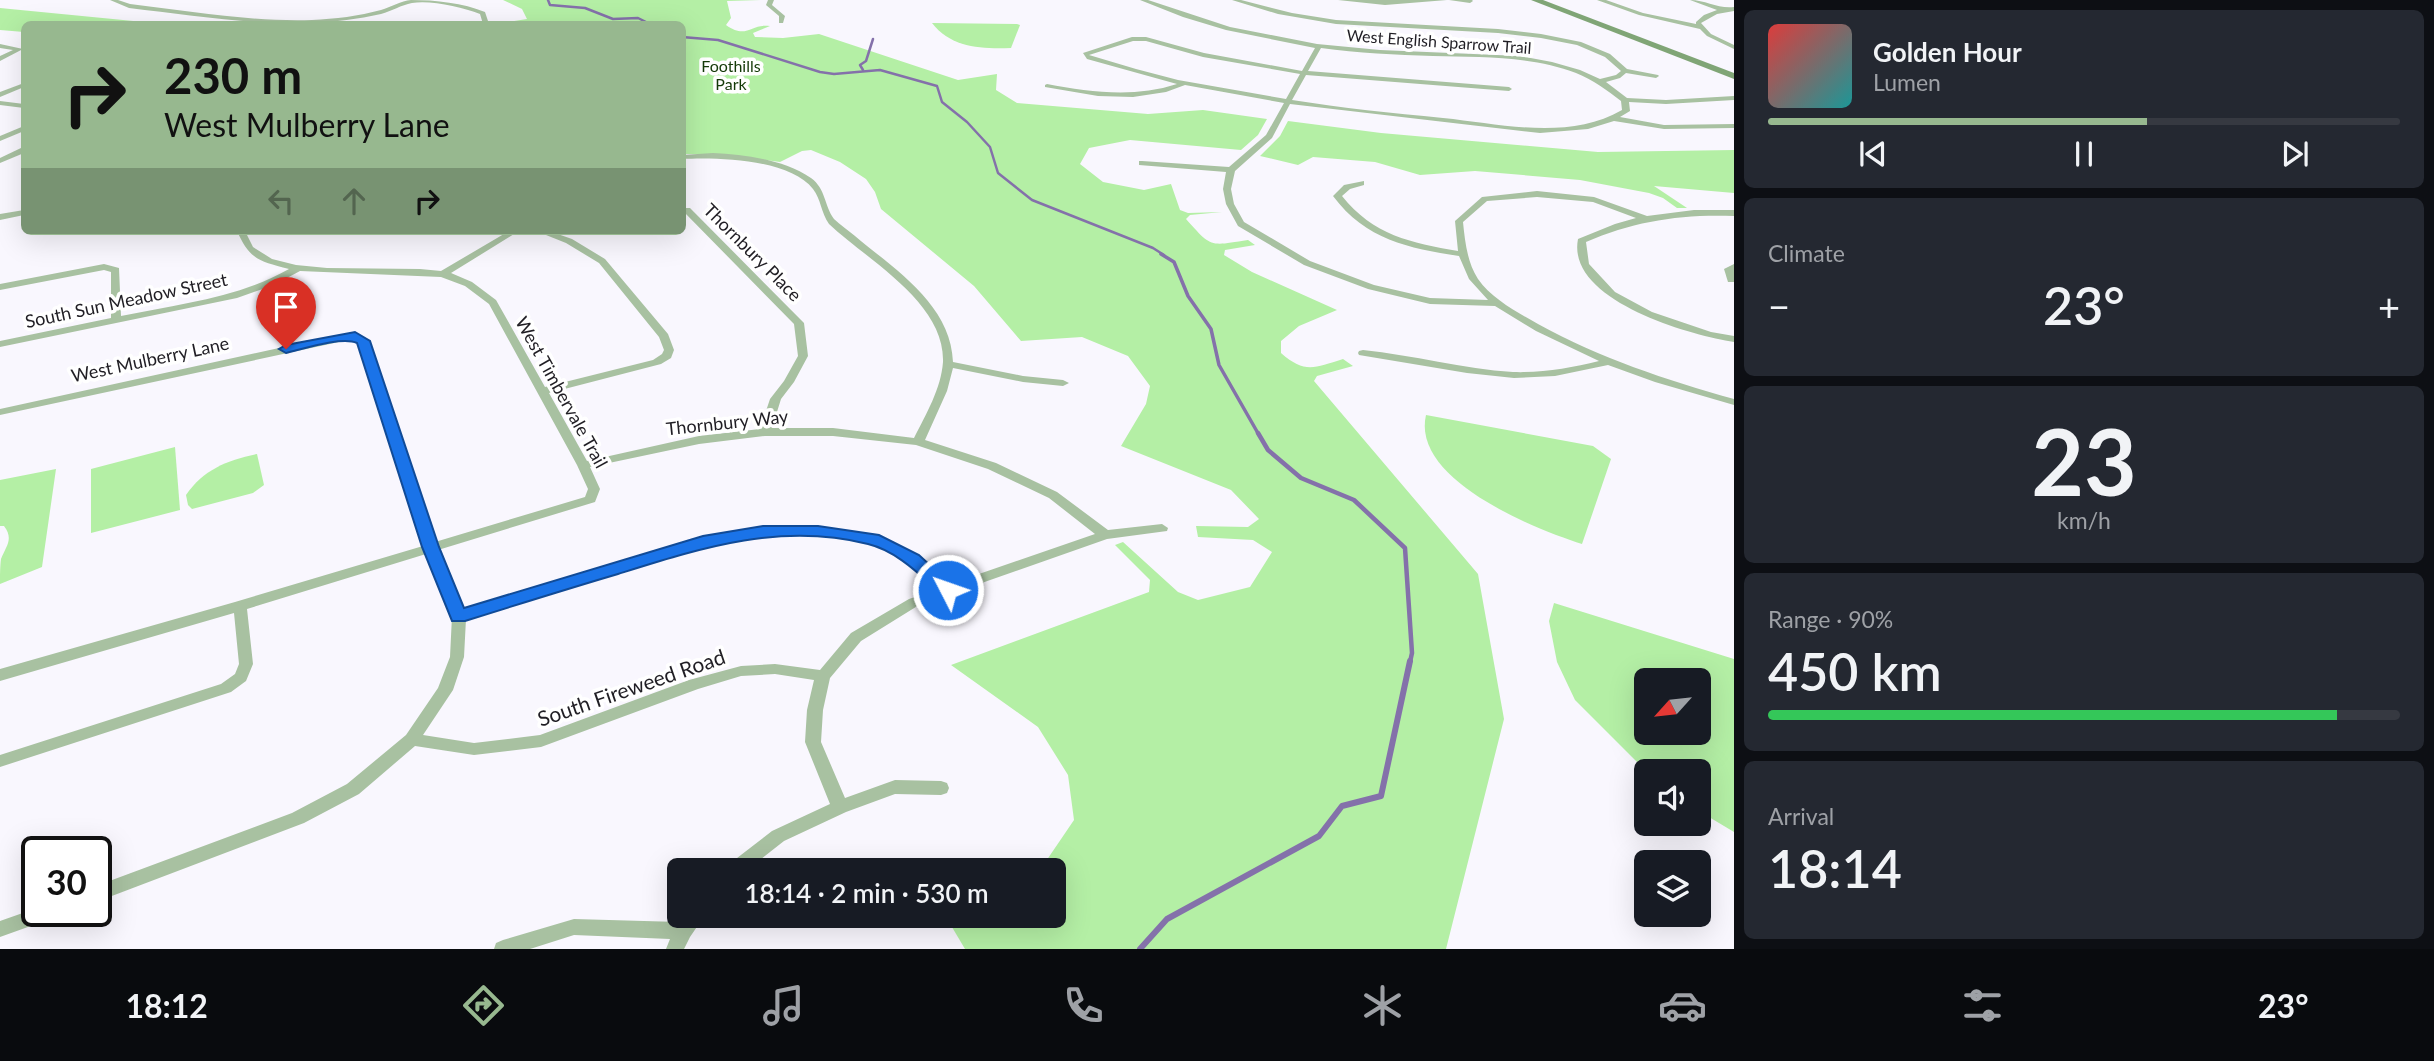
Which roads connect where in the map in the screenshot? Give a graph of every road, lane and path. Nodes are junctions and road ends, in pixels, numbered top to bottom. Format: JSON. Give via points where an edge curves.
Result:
{"nodes":[{"id":1,"x":113,"y":0,"type":"edge"},
{"id":2,"x":415,"y":0,"type":"edge"},
{"id":3,"x":771,"y":0,"type":"edge"},
{"id":4,"x":1143,"y":0,"type":"edge"},
{"id":5,"x":1235,"y":0,"type":"edge"},
{"id":6,"x":1341,"y":0,"type":"edge"},
{"id":7,"x":1444,"y":0,"type":"edge"},
{"id":8,"x":1452,"y":0,"type":"edge"},
{"id":9,"x":1535,"y":0,"type":"edge"},
{"id":10,"x":1600,"y":0,"type":"edge"},
{"id":11,"x":1693,"y":0,"type":"edge"},
{"id":12,"x":1470,"y":1,"type":"edge"},
{"id":13,"x":1734,"y":9,"type":"edge"},
{"id":14,"x":1723,"y":10,"type":"junction"},
{"id":15,"x":286,"y":21,"type":"edge"},
{"id":16,"x":329,"y":21,"type":"edge"},
{"id":17,"x":485,"y":21,"type":"edge"},
{"id":18,"x":781,"y":22,"type":"dead end"},
{"id":19,"x":1700,"y":27,"type":"junction"},
{"id":20,"x":1542,"y":29,"type":"dead end"},
{"id":21,"x":1536,"y":36,"type":"junction"},
{"id":22,"x":0,"y":46,"type":"edge"},
{"id":23,"x":1319,"y":46,"type":"junction"},
{"id":24,"x":1734,"y":47,"type":"edge"},
{"id":25,"x":0,"y":58,"type":"edge"},
{"id":26,"x":1625,"y":71,"type":"junction"},
{"id":27,"x":1303,"y":74,"type":"junction"},
{"id":28,"x":1656,"y":76,"type":"dead end"},
{"id":29,"x":1734,"y":76,"type":"edge"},
{"id":30,"x":1600,"y":81,"type":"junction"},
{"id":31,"x":1183,"y":84,"type":"junction"},
{"id":32,"x":21,"y":86,"type":"edge"},
{"id":33,"x":1047,"y":86,"type":"dead end"},
{"id":34,"x":1509,"y":89,"type":"dead end"},
{"id":35,"x":0,"y":95,"type":"edge"},
{"id":36,"x":1734,"y":98,"type":"edge"},
{"id":37,"x":1625,"y":100,"type":"junction"},
{"id":38,"x":0,"y":103,"type":"edge"},
{"id":39,"x":1285,"y":103,"type":"junction"},
{"id":40,"x":21,"y":106,"type":"edge"},
{"id":41,"x":1616,"y":119,"type":"junction"},
{"id":42,"x":1734,"y":126,"type":"edge"},
{"id":43,"x":21,"y":129,"type":"edge"},
{"id":44,"x":0,"y":139,"type":"edge"},
{"id":45,"x":0,"y":146,"type":"edge"},
{"id":46,"x":21,"y":150,"type":"edge"},
{"id":47,"x":21,"y":151,"type":"edge"},
{"id":48,"x":686,"y":157,"type":"edge"},
{"id":49,"x":0,"y":161,"type":"edge"},
{"id":50,"x":1142,"y":163,"type":"dead end"},
{"id":51,"x":1231,"y":170,"type":"junction"},
{"id":52,"x":1361,"y":183,"type":"dead end"},
{"id":53,"x":687,"y":210,"type":"dead end"},
{"id":54,"x":1734,"y":213,"type":"edge"},
{"id":55,"x":21,"y":214,"type":"edge"},
{"id":56,"x":0,"y":217,"type":"edge"},
{"id":57,"x":1644,"y":218,"type":"junction"},
{"id":58,"x":241,"y":235,"type":"edge"},
{"id":59,"x":508,"y":235,"type":"edge"},
{"id":60,"x":552,"y":235,"type":"edge"},
{"id":61,"x":1462,"y":254,"type":"junction"},
{"id":62,"x":1734,"y":267,"type":"edge"},
{"id":63,"x":296,"y":269,"type":"junction"},
{"id":64,"x":443,"y":274,"type":"junction"},
{"id":65,"x":1731,"y":280,"type":"dead end"},
{"id":66,"x":0,"y":286,"type":"edge"},
{"id":67,"x":1498,"y":303,"type":"junction"},
{"id":68,"x":116,"y":320,"type":"junction"},
{"id":69,"x":1734,"y":340,"type":"edge"},
{"id":70,"x":0,"y":344,"type":"edge"},
{"id":71,"x":1363,"y":353,"type":"dead end"},
{"id":72,"x":1608,"y":362,"type":"junction"},
{"id":73,"x":948,"y":364,"type":"junction"},
{"id":74,"x":1063,"y":383,"type":"dead end"},
{"id":75,"x":543,"y":391,"type":"junction"},
{"id":76,"x":1734,"y":402,"type":"edge"},
{"id":77,"x":0,"y":412,"type":"edge"},
{"id":78,"x":765,"y":432,"type":"junction"},
{"id":79,"x":918,"y":442,"type":"junction"},
{"id":80,"x":583,"y":465,"type":"junction"},
{"id":81,"x":1162,"y":528,"type":"dead end"},
{"id":82,"x":1105,"y":535,"type":"junction"},
{"id":83,"x":430,"y":547,"type":"junction"},
{"id":84,"x":948,"y":590,"type":"junction"},
{"id":85,"x":240,"y":606,"type":"junction"},
{"id":86,"x":459,"y":616,"type":"junction"},
{"id":87,"x":0,"y":676,"type":"edge"},
{"id":88,"x":823,"y":676,"type":"junction"},
{"id":89,"x":412,"y":739,"type":"junction"},
{"id":90,"x":0,"y":761,"type":"edge"},
{"id":91,"x":941,"y":788,"type":"dead end"},
{"id":92,"x":840,"y":807,"type":"junction"},
{"id":93,"x":750,"y":858,"type":"edge"},
{"id":94,"x":112,"y":888,"type":"edge"},
{"id":95,"x":21,"y":921,"type":"edge"},
{"id":96,"x":685,"y":928,"type":"edge"},
{"id":97,"x":0,"y":929,"type":"edge"},
{"id":98,"x":683,"y":931,"type":"junction"},
{"id":99,"x":503,"y":949,"type":"edge"},
{"id":100,"x":675,"y":949,"type":"edge"}],
"edges":[{"from":1,"to":15,"type":"street","via":[[129,6]]},
{"from":2,"to":16,"type":"street","via":[[373,17]]},
{"from":2,"to":17,"type":"street","via":[[471,7],[484,13]]},
{"from":3,"to":18,"type":"street","via":[[769,5],[782,16]]},
{"from":4,"to":23,"type":"street","name":"West English Sparrow Trail","via":[[1211,25]]},
{"from":5,"to":21,"type":"street","via":[[1318,20]]},
{"from":6,"to":7,"type":"street"},
{"from":8,"to":12,"type":"street"},
{"from":9,"to":29,"type":"main road"},
{"from":10,"to":19,"type":"street","via":[[1641,15]]},
{"from":11,"to":14,"type":"street"},
{"from":13,"to":14,"type":"street"},
{"from":14,"to":19,"type":"street","via":[[1705,16]]},
{"from":19,"to":24,"type":"street"},
{"from":20,"to":21,"type":"street"},
{"from":21,"to":26,"type":"street","via":[[1600,51],[1620,62]]},
{"from":22,"to":25,"type":"street","via":[[20,49]]},
{"from":23,"to":27,"type":"street"},
{"from":23,"to":30,"type":"street","name":"West English Sparrow Trail","via":[[1512,58]]},
{"from":26,"to":28,"type":"street"},
{"from":26,"to":30,"type":"street","via":[[1618,78]]},
{"from":27,"to":31,"type":"street","via":[[1146,40],[1132,39],[1085,54]]},
{"from":27,"to":34,"type":"street"},
{"from":27,"to":39,"type":"street"},
{"from":30,"to":37,"type":"street","name":"West English Sparrow Trail"},
{"from":31,"to":33,"type":"street","via":[[1135,94]]},
{"from":31,"to":39,"type":"street"},
{"from":32,"to":35,"type":"street"},
{"from":36,"to":37,"type":"street"},
{"from":37,"to":41,"type":"street","via":[[1626,111]]},
{"from":38,"to":40,"type":"street"},
{"from":39,"to":41,"type":"street","via":[[1534,129],[1583,128]]},
{"from":39,"to":51,"type":"street","via":[[1269,136]]},
{"from":41,"to":42,"type":"street","via":[[1664,127]]},
{"from":43,"to":44,"type":"street"},
{"from":45,"to":46,"type":"street"},
{"from":47,"to":49,"type":"street"},
{"from":48,"to":73,"type":"street","via":[[753,160],[807,179],[823,194],[829,218],[923,302],[945,337]]},
{"from":50,"to":51,"type":"street"},
{"from":51,"to":67,"type":"street","via":[[1227,189],[1241,224],[1307,263],[1371,287],[1430,301]]},
{"from":52,"to":61,"type":"street","via":[[1337,196],[1359,222],[1384,237]]},
{"from":53,"to":78,"type":"street","name":"Thornbury Place","via":[[799,323],[803,356],[776,399]]},
{"from":54,"to":57,"type":"street"},
{"from":55,"to":56,"type":"street"},
{"from":57,"to":61,"type":"street","via":[[1594,200],[1537,194],[1485,199],[1459,221]]},
{"from":57,"to":69,"type":"street","via":[[1610,227],[1581,242],[1584,265],[1612,294],[1648,314]]},
{"from":58,"to":63,"type":"street","name":"West Timbervale Trail","via":[[250,253]]},
{"from":59,"to":64,"type":"street"},
{"from":60,"to":75,"type":"street","via":[[602,261],[664,336],[669,350],[657,362]]},
{"from":61,"to":67,"type":"street","via":[[1478,284]]},
{"from":62,"to":65,"type":"street","via":[[1729,269]]},
{"from":63,"to":64,"type":"street","name":"West Timbervale Trail"},
{"from":63,"to":68,"type":"street","name":"South Sun Meadow Street","via":[[234,296]]},
{"from":64,"to":75,"type":"street","name":"West Timbervale Trail","via":[[468,284],[492,302]]},
{"from":66,"to":68,"type":"street","via":[[104,267],[116,270]]},
{"from":67,"to":72,"type":"street"},
{"from":68,"to":70,"type":"street","name":"South Sun Meadow Street"},
{"from":71,"to":72,"type":"street","via":[[1502,374],[1567,373]]},
{"from":72,"to":76,"type":"street"},
{"from":73,"to":74,"type":"street"},
{"from":73,"to":79,"type":"street","via":[[942,393]]},
{"from":75,"to":80,"type":"street","name":"West Timbervale Trail"},
{"from":77,"to":83,"type":"street","name":"West Mulberry Lane","via":[[355,336],[363,341]]},
{"from":78,"to":79,"type":"street","name":"Thornbury Way","via":[[833,432]]},
{"from":78,"to":80,"type":"street","name":"Thornbury Way","via":[[674,444]]},
{"from":79,"to":82,"type":"street","name":"Thornbury Way","via":[[992,466],[1053,495]]},
{"from":80,"to":83,"type":"street","name":"West Timbervale Trail","via":[[594,489],[591,499]]},
{"from":81,"to":82,"type":"street"},
{"from":82,"to":84,"type":"street"},
{"from":83,"to":85,"type":"street","name":"West Timbervale Trail"},
{"from":83,"to":86,"type":"street","name":"West Mulberry Lane"},
{"from":84,"to":86,"type":"street","via":[[913,559],[873,539],[763,531],[709,540]]},
{"from":84,"to":88,"type":"street","via":[[914,602],[856,637]]},
{"from":85,"to":87,"type":"street","name":"West Timbervale Trail"},
{"from":85,"to":90,"type":"street","via":[[246,664],[241,677],[226,688]]},
{"from":86,"to":89,"type":"street","name":"West Mulberry Lane","via":[[457,657],[444,690]]},
{"from":88,"to":89,"type":"street","name":"South Fireweed Road","via":[[775,668],[741,671],[541,741],[474,749]]},
{"from":88,"to":92,"type":"street","via":[[813,742]]},
{"from":89,"to":94,"type":"street","name":"West Mulberry Lane","via":[[353,789],[298,818]]},
{"from":91,"to":92,"type":"street","via":[[895,787]]},
{"from":92,"to":93,"type":"street","via":[[778,836]]},
{"from":95,"to":97,"type":"street"},
{"from":96,"to":98,"type":"street"},
{"from":98,"to":99,"type":"street","via":[[574,927]]},
{"from":98,"to":100,"type":"street"}]}
